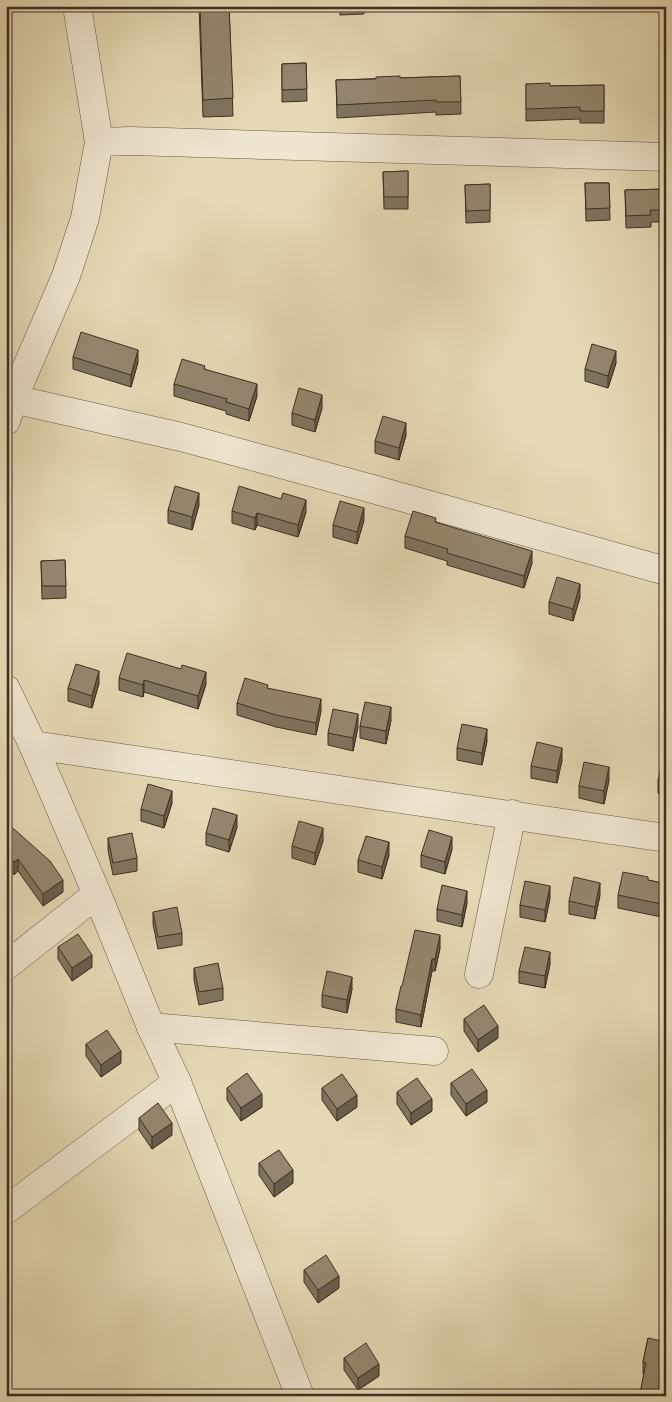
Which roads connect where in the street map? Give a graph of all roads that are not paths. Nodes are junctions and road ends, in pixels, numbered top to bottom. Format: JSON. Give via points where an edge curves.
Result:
{"nodes":[{"id":1,"x":77,"y":6,"type":"edge"},
{"id":2,"x":99,"y":142,"type":"junction"},
{"id":3,"x":666,"y":157,"type":"edge"},
{"id":4,"x":10,"y":410,"type":"edge"},
{"id":5,"x":666,"y":571,"type":"edge"},
{"id":6,"x":9,"y":704,"type":"edge"},
{"id":7,"x":33,"y":745,"type":"junction"},
{"id":8,"x":512,"y":814,"type":"junction"},
{"id":9,"x":666,"y":838,"type":"edge"},
{"id":10,"x":97,"y":894,"type":"junction"},
{"id":11,"x":6,"y":966,"type":"edge"},
{"id":12,"x":479,"y":974,"type":"dead end"},
{"id":13,"x":151,"y":1027,"type":"junction"},
{"id":14,"x":434,"y":1051,"type":"dead end"},
{"id":15,"x":178,"y":1082,"type":"junction"},
{"id":16,"x":6,"y":1210,"type":"edge"},
{"id":17,"x":300,"y":1396,"type":"edge"}],
"edges":[{"from":1,"to":2,"type":"street"},
{"from":2,"to":3,"type":"street"},
{"from":2,"to":4,"type":"street","via":[[85,218],[66,276]]},
{"from":4,"to":5,"type":"street","via":[[190,440]]},
{"from":6,"to":7,"type":"street"},
{"from":7,"to":8,"type":"street"},
{"from":7,"to":10,"type":"street"},
{"from":8,"to":9,"type":"street"},
{"from":8,"to":12,"type":"street"},
{"from":10,"to":11,"type":"street"},
{"from":10,"to":13,"type":"street"},
{"from":13,"to":14,"type":"street"},
{"from":13,"to":15,"type":"street"},
{"from":15,"to":16,"type":"street"},
{"from":15,"to":17,"type":"street"}]}
